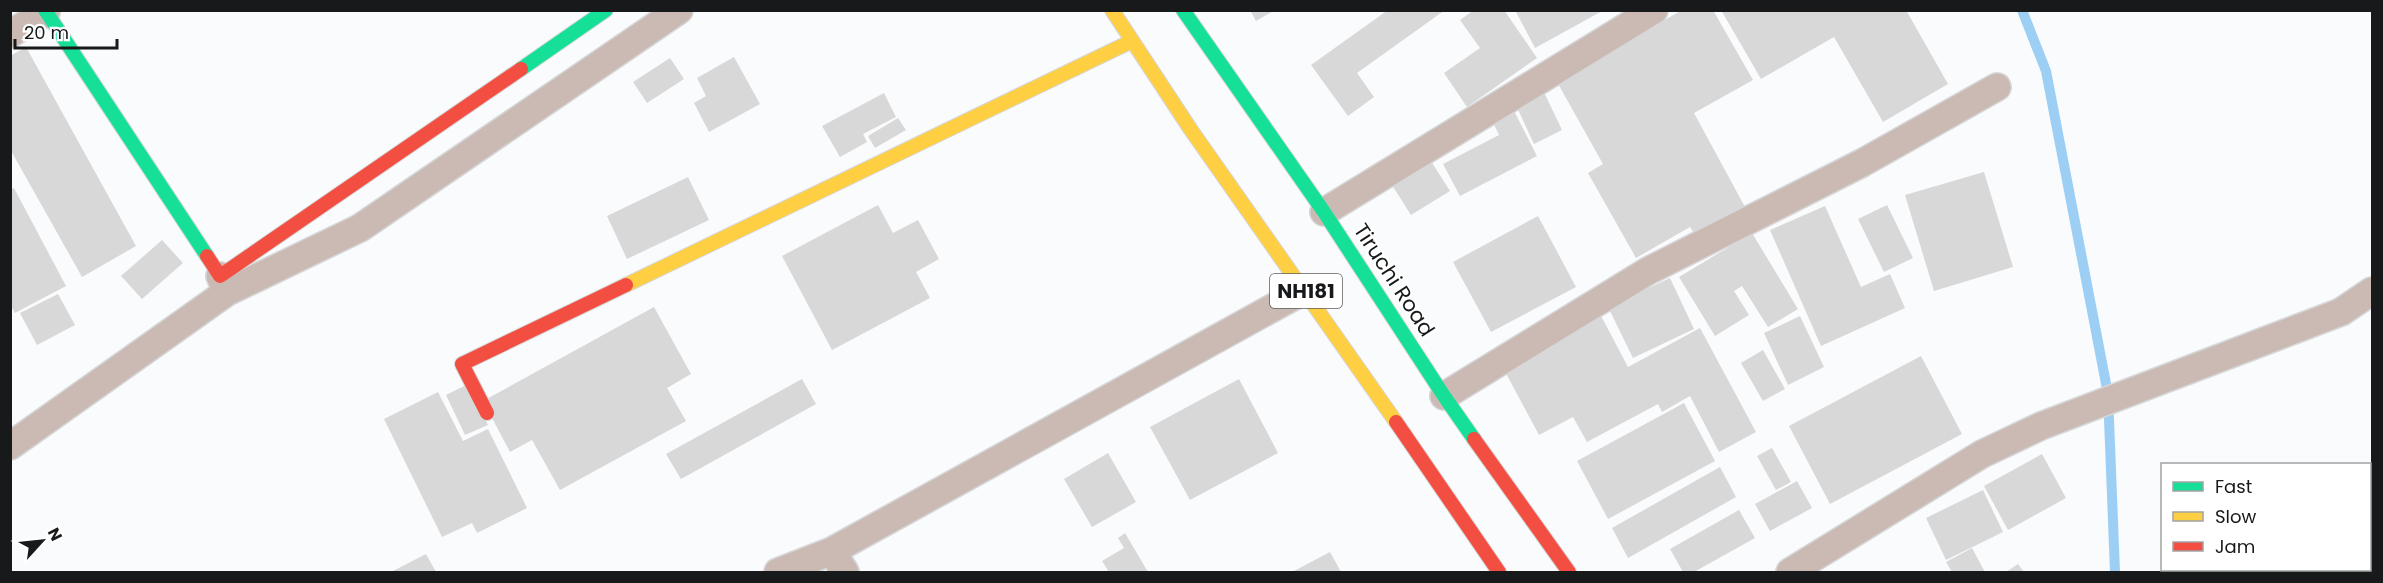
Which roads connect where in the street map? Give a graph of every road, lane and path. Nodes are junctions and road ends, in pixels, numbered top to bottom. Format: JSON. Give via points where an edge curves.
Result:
{"nodes":[{"id":1,"x":606,"y":10,"type":"edge"},
{"id":2,"x":679,"y":10,"type":"edge"},
{"id":3,"x":1112,"y":10,"type":"edge"},
{"id":4,"x":1184,"y":10,"type":"edge"},
{"id":5,"x":1654,"y":10,"type":"edge"},
{"id":6,"x":45,"y":11,"type":"edge"},
{"id":7,"x":10,"y":34,"type":"edge"},
{"id":8,"x":1132,"y":40,"type":"junction"},
{"id":9,"x":1997,"y":87,"type":"dead end"},
{"id":10,"x":1324,"y":212,"type":"junction"},
{"id":11,"x":223,"y":284,"type":"junction"},
{"id":12,"x":1305,"y":290,"type":"junction"},
{"id":13,"x":2373,"y":291,"type":"edge"},
{"id":14,"x":1444,"y":396,"type":"junction"},
{"id":15,"x":487,"y":413,"type":"dead end"},
{"id":16,"x":10,"y":446,"type":"edge"},
{"id":17,"x":839,"y":562,"type":"edge"},
{"id":18,"x":778,"y":573,"type":"edge"},
{"id":19,"x":1498,"y":573,"type":"edge"},
{"id":20,"x":1569,"y":573,"type":"edge"},
{"id":21,"x":1790,"y":573,"type":"edge"}],
"edges":[{"from":1,"to":11,"type":"main road"},
{"from":2,"to":11,"type":"street","via":[[360,228]]},
{"from":3,"to":8,"type":"main road","number":"NH181"},
{"from":4,"to":10,"type":"main road","name":"Tiruchi Road","number":"NH181"},
{"from":5,"to":10,"type":"street"},
{"from":6,"to":7,"type":"street"},
{"from":6,"to":11,"type":"main road"},
{"from":8,"to":12,"type":"main road","number":"NH181"},
{"from":8,"to":15,"type":"main road","via":[[462,364]]},
{"from":9,"to":14,"type":"street","via":[[1862,163],[1648,271]]},
{"from":10,"to":14,"type":"main road","name":"Tiruchi Road","number":"NH181"},
{"from":11,"to":16,"type":"street"},
{"from":12,"to":17,"type":"street"},
{"from":12,"to":19,"type":"main road","number":"NH181"},
{"from":13,"to":21,"type":"street","via":[[2341,312],[2041,426],[1982,454]]},
{"from":14,"to":20,"type":"main road","name":"Tiruchi Road","number":"NH181"},
{"from":17,"to":18,"type":"street"}]}
